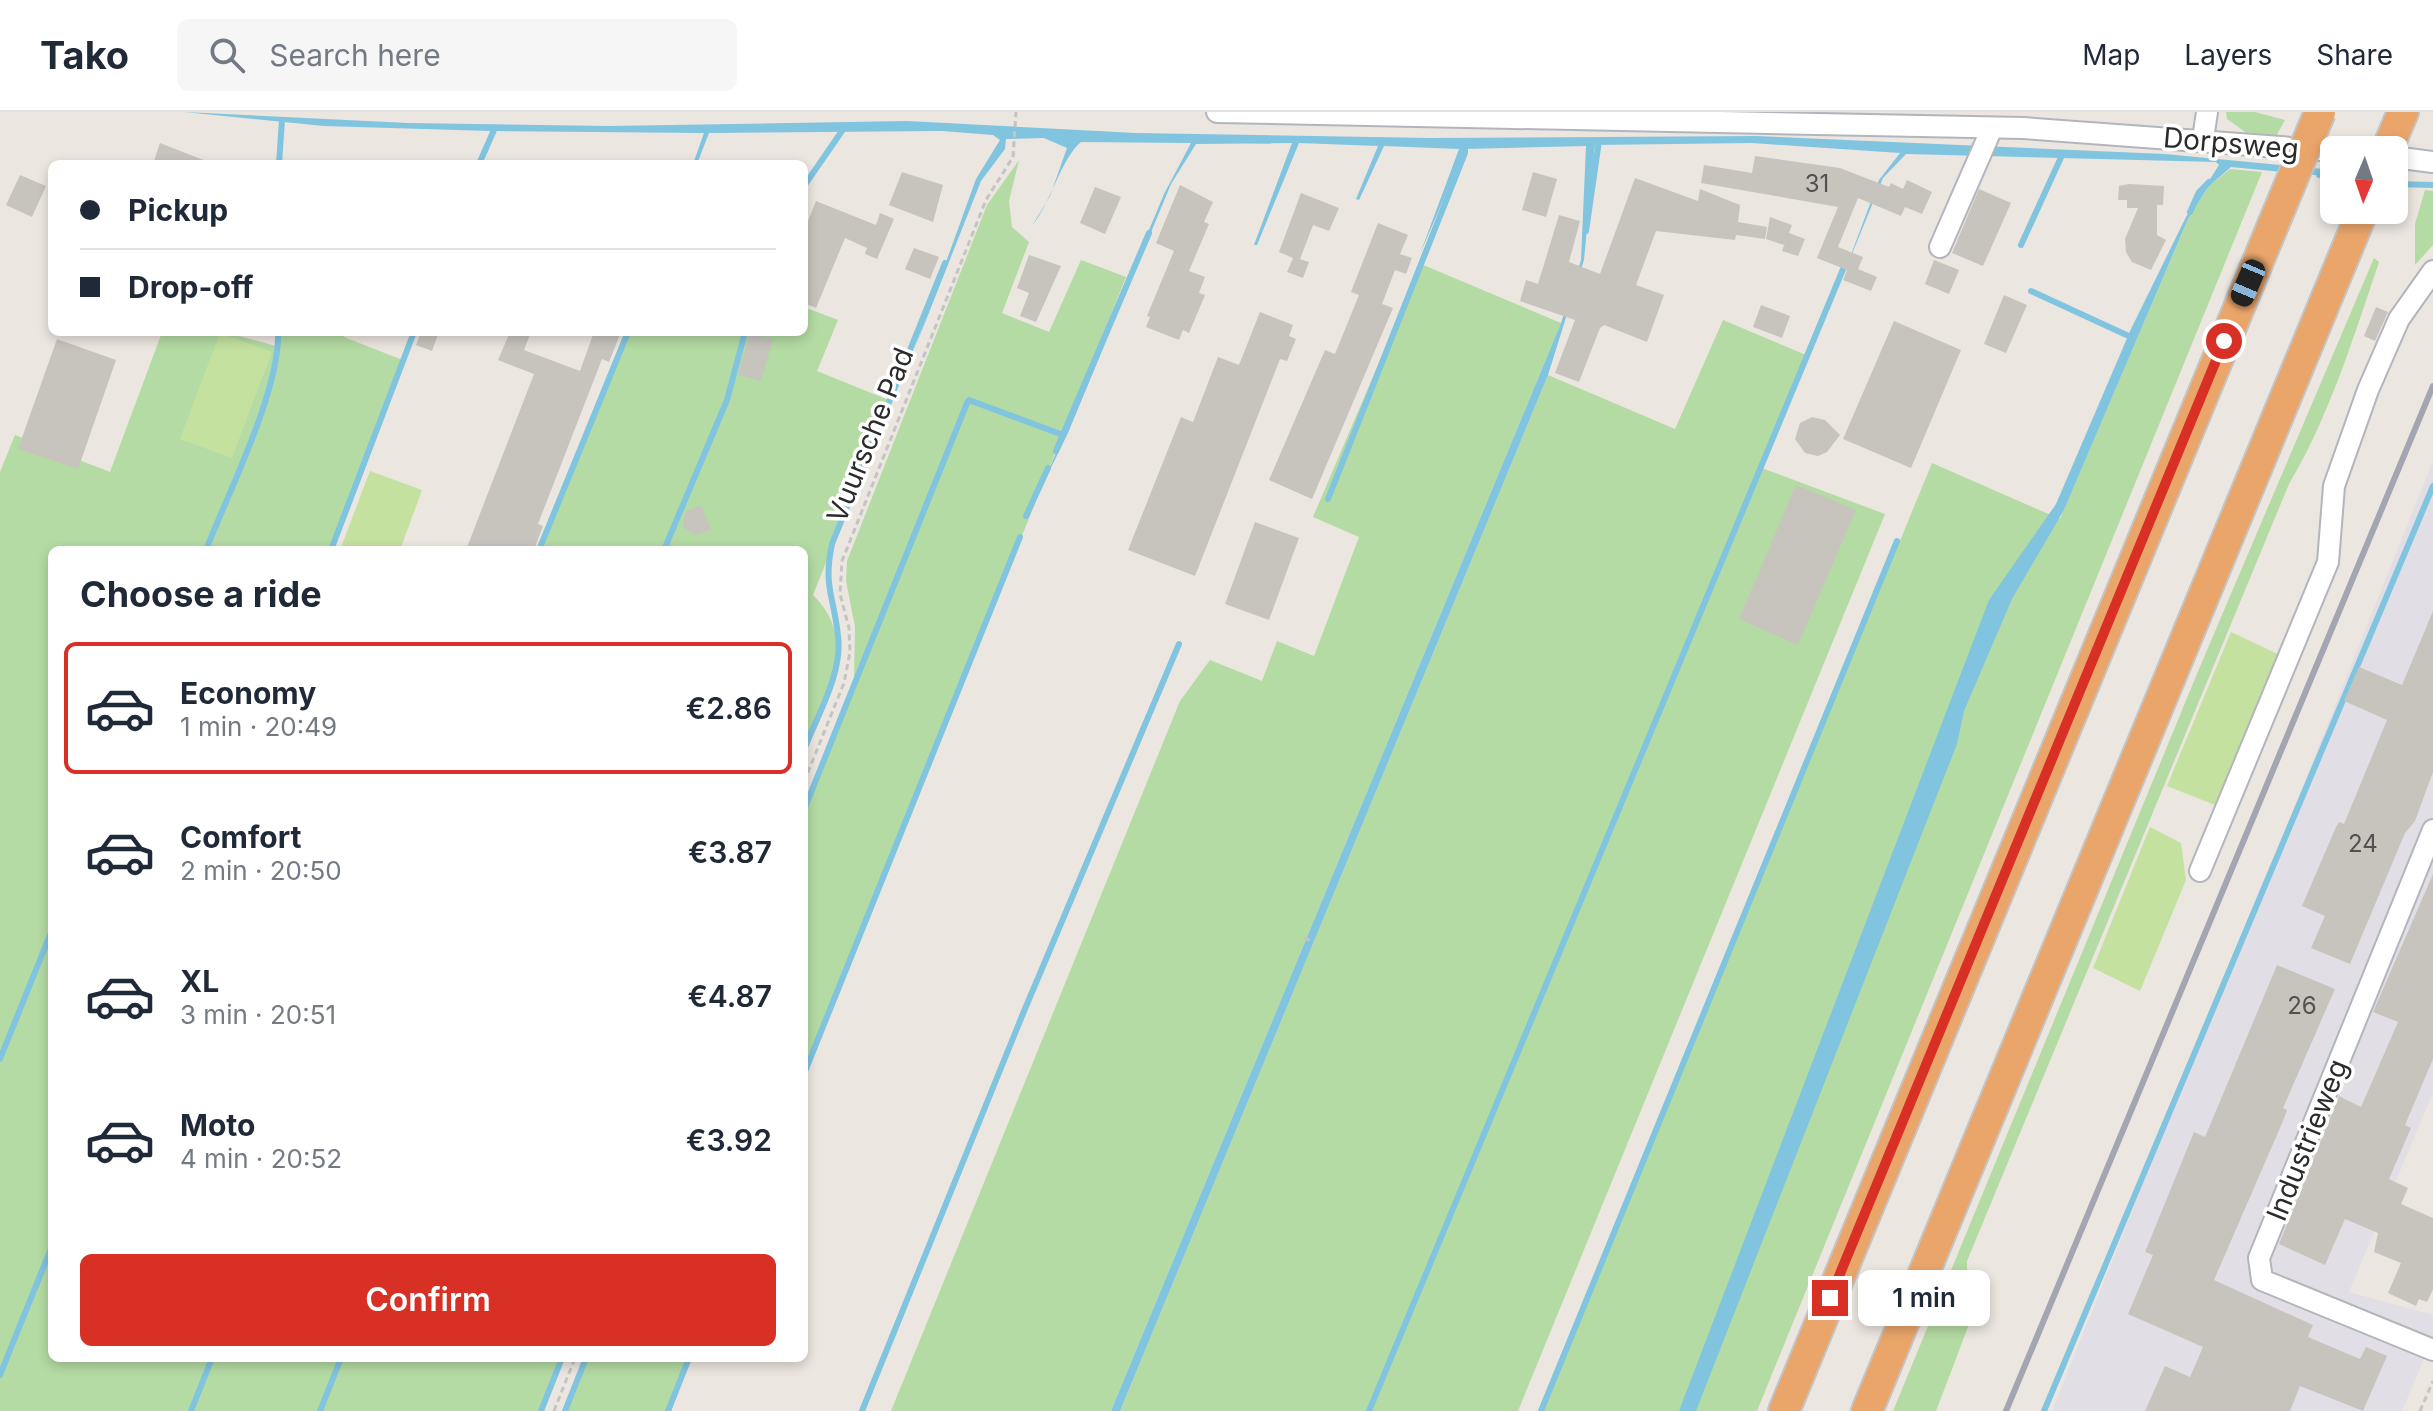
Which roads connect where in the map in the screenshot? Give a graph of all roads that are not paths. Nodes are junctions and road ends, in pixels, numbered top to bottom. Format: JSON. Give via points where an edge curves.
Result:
{"nodes":[{"id":1,"x":1217,"y":112,"type":"edge"},
{"id":2,"x":2207,"y":112,"type":"edge"},
{"id":3,"x":2320,"y":112,"type":"edge"},
{"id":4,"x":2403,"y":112,"type":"edge"},
{"id":5,"x":1640,"y":115,"type":"edge"},
{"id":6,"x":1839,"y":117,"type":"edge"},
{"id":7,"x":2022,"y":120,"type":"edge"},
{"id":8,"x":1992,"y":128,"type":"junction"},
{"id":9,"x":2393,"y":136,"type":"edge"},
{"id":10,"x":2203,"y":139,"type":"junction"},
{"id":11,"x":2320,"y":150,"type":"edge"},
{"id":12,"x":2408,"y":159,"type":"edge"},
{"id":13,"x":2433,"y":162,"type":"edge"},
{"id":14,"x":2357,"y":224,"type":"edge"},
{"id":15,"x":1940,"y":247,"type":"dead end"},
{"id":16,"x":2433,"y":271,"type":"edge"},
{"id":17,"x":2433,"y":830,"type":"edge"},
{"id":18,"x":2200,"y":871,"type":"dead end"},
{"id":19,"x":2433,"y":1350,"type":"edge"},
{"id":20,"x":1784,"y":1411,"type":"edge"},
{"id":21,"x":1867,"y":1411,"type":"edge"}],
"edges":[{"from":1,"to":5,"type":"street","name":"Dorpsweg"},
{"from":2,"to":10,"type":"street"},
{"from":3,"to":20,"type":"highway","bridge":true},
{"from":4,"to":9,"type":"highway"},
{"from":5,"to":6,"type":"street","name":"Dorpsweg"},
{"from":6,"to":8,"type":"street","name":"Dorpsweg"},
{"from":7,"to":8,"type":"street","name":"Dorpsweg"},
{"from":7,"to":10,"type":"street","name":"Dorpsweg"},
{"from":8,"to":15,"type":"street"},
{"from":10,"to":11,"type":"street","name":"Dorpsweg"},
{"from":12,"to":13,"type":"street"},
{"from":14,"to":21,"type":"highway"},
{"from":16,"to":18,"type":"street","via":[[2399,319],[2368,390],[2334,486],[2328,562]]},
{"from":17,"to":19,"type":"street","name":"Industrieweg","via":[[2259,1258],[2262,1280]]}]}
